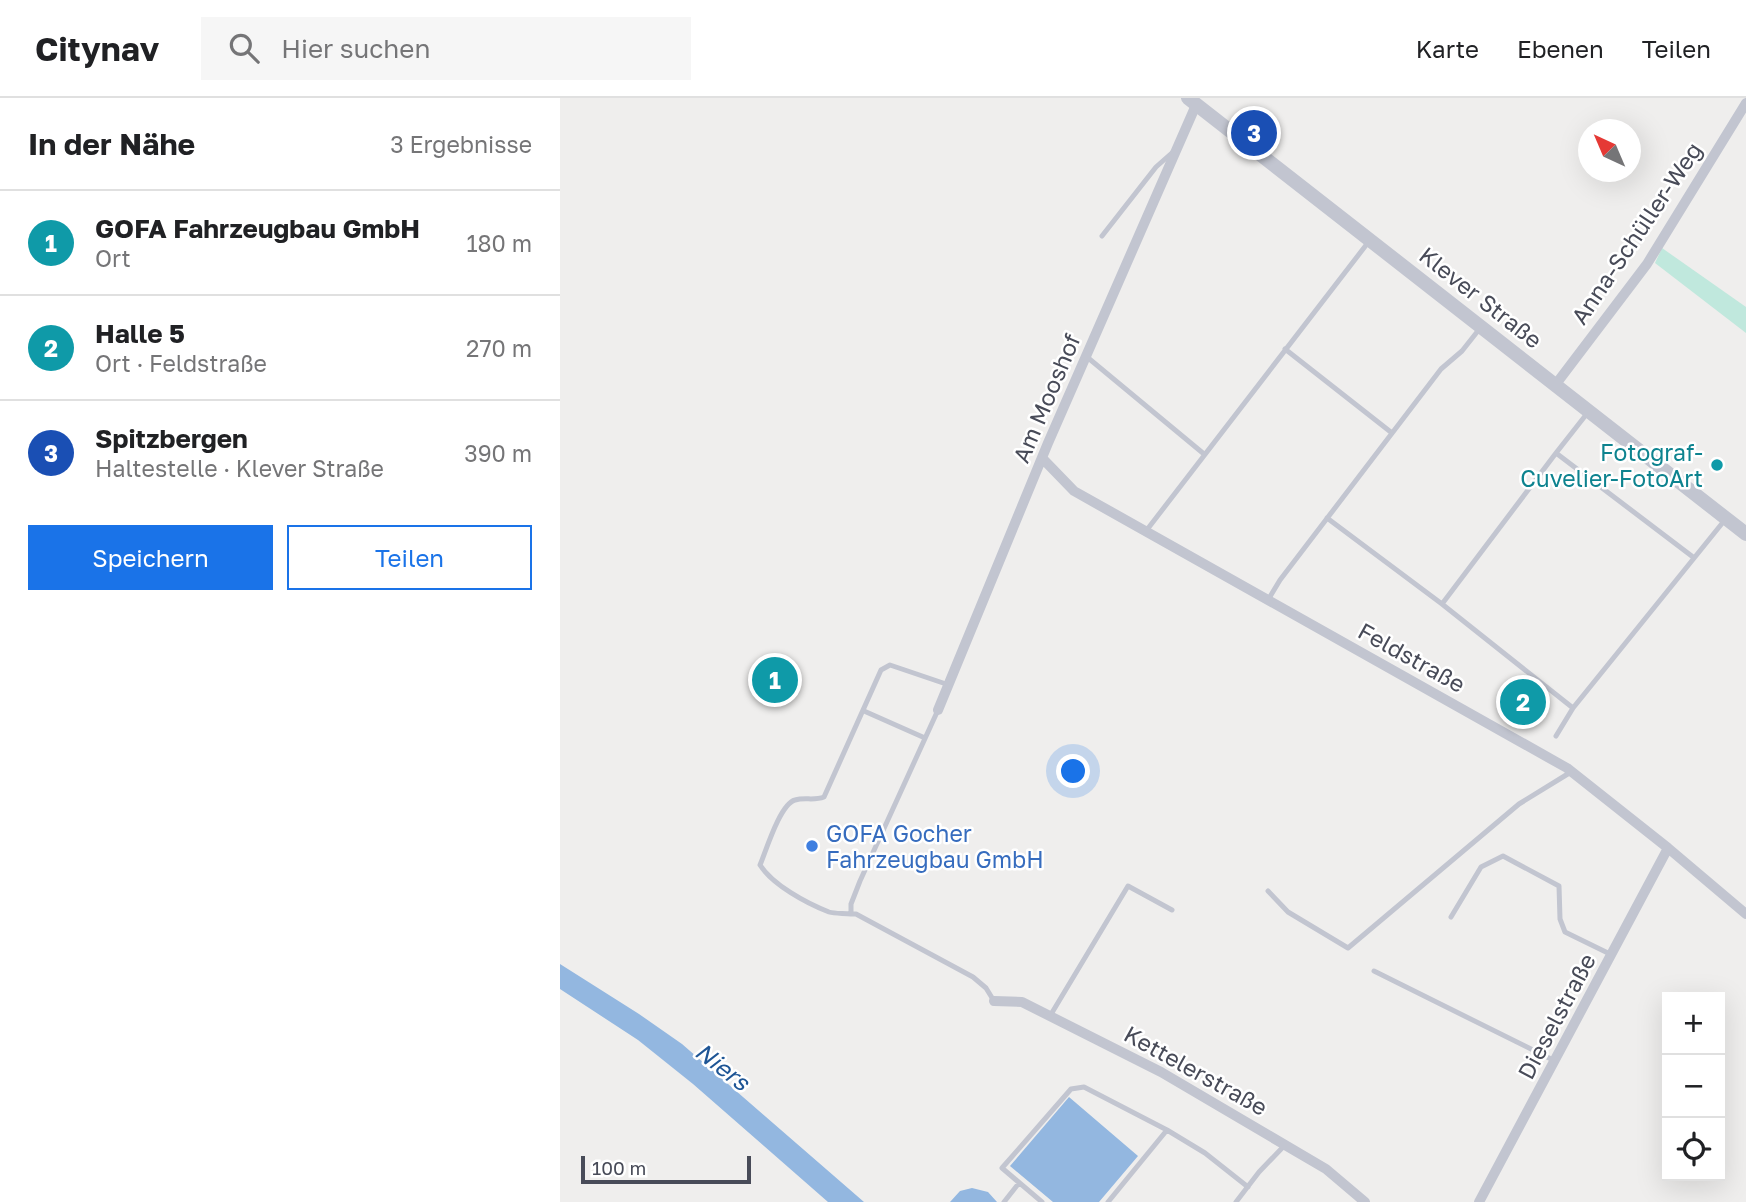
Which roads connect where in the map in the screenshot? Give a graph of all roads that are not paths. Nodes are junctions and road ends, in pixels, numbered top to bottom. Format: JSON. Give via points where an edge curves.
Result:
{"nodes":[{"id":1,"x":1192,"y":101,"type":"edge"},
{"id":2,"x":1746,"y":103,"type":"edge"},
{"id":3,"x":1175,"y":150,"type":"junction"},
{"id":4,"x":1102,"y":236,"type":"dead end"},
{"id":5,"x":1370,"y":240,"type":"junction"},
{"id":6,"x":1482,"y":327,"type":"junction"},
{"id":7,"x":1285,"y":349,"type":"junction"},
{"id":8,"x":1087,"y":357,"type":"junction"},
{"id":9,"x":1556,"y":384,"type":"junction"},
{"id":10,"x":1589,"y":411,"type":"junction"},
{"id":11,"x":1392,"y":433,"type":"junction"},
{"id":12,"x":1556,"y":453,"type":"junction"},
{"id":13,"x":1204,"y":454,"type":"junction"},
{"id":14,"x":1043,"y":459,"type":"junction"},
{"id":15,"x":1327,"y":518,"type":"junction"},
{"id":16,"x":1726,"y":518,"type":"junction"},
{"id":17,"x":1146,"y":531,"type":"junction"},
{"id":18,"x":1746,"y":534,"type":"edge"},
{"id":19,"x":1693,"y":557,"type":"junction"},
{"id":20,"x":1268,"y":600,"type":"junction"},
{"id":21,"x":1442,"y":604,"type":"junction"},
{"id":22,"x":948,"y":685,"type":"junction"},
{"id":23,"x":1573,"y":708,"type":"junction"},
{"id":24,"x":864,"y":710,"type":"junction"},
{"id":25,"x":938,"y":710,"type":"joint"},
{"id":26,"x":1556,"y":736,"type":"dead end"},
{"id":27,"x":925,"y":738,"type":"junction"},
{"id":28,"x":1572,"y":772,"type":"junction"},
{"id":29,"x":1668,"y":848,"type":"junction"},
{"id":30,"x":1268,"y":891,"type":"dead end"},
{"id":31,"x":1172,"y":911,"type":"dead end"},
{"id":32,"x":851,"y":914,"type":"junction"},
{"id":33,"x":1746,"y":914,"type":"edge"},
{"id":34,"x":1451,"y":917,"type":"dead end"},
{"id":35,"x":1612,"y":955,"type":"junction"},
{"id":36,"x":1374,"y":971,"type":"dead end"},
{"id":37,"x":995,"y":1001,"type":"joint"},
{"id":38,"x":1050,"y":1016,"type":"junction"},
{"id":39,"x":1556,"y":1061,"type":"junction"},
{"id":40,"x":1167,"y":1130,"type":"junction"},
{"id":41,"x":1285,"y":1145,"type":"junction"},
{"id":42,"x":1019,"y":1183,"type":"junction"},
{"id":43,"x":1248,"y":1187,"type":"junction"},
{"id":44,"x":1362,"y":1201,"type":"edge"},
{"id":45,"x":1004,"y":1202,"type":"edge"},
{"id":46,"x":1042,"y":1202,"type":"edge"},
{"id":47,"x":1108,"y":1202,"type":"edge"},
{"id":48,"x":1236,"y":1202,"type":"edge"},
{"id":49,"x":1479,"y":1202,"type":"edge"}],
"edges":[{"from":1,"to":3,"type":"street","name":"Am Mooshof"},
{"from":1,"to":5,"type":"street","name":"Klever Straße"},
{"from":2,"to":9,"type":"street","name":"Anna-Schüller-Weg","via":[[1647,264]]},
{"from":3,"to":4,"type":"lane"},
{"from":3,"to":8,"type":"street","name":"Am Mooshof"},
{"from":5,"to":6,"type":"street","name":"Klever Straße"},
{"from":5,"to":7,"type":"lane"},
{"from":6,"to":9,"type":"street","name":"Klever Straße"},
{"from":6,"to":11,"type":"lane","via":[[1441,369]]},
{"from":7,"to":11,"type":"lane"},
{"from":7,"to":13,"type":"lane"},
{"from":8,"to":13,"type":"lane"},
{"from":8,"to":14,"type":"street","name":"Am Mooshof"},
{"from":9,"to":10,"type":"street","name":"Klever Straße"},
{"from":10,"to":12,"type":"lane"},
{"from":10,"to":16,"type":"street","name":"Klever Straße"},
{"from":11,"to":15,"type":"lane"},
{"from":12,"to":19,"type":"lane"},
{"from":12,"to":21,"type":"lane"},
{"from":13,"to":17,"type":"lane"},
{"from":14,"to":17,"type":"street","name":"Feldstraße","via":[[1074,491]]},
{"from":14,"to":22,"type":"street","name":"Am Mooshof"},
{"from":15,"to":20,"type":"lane"},
{"from":15,"to":21,"type":"lane"},
{"from":16,"to":18,"type":"street","name":"Klever Straße"},
{"from":16,"to":19,"type":"lane"},
{"from":17,"to":20,"type":"street","name":"Feldstraße"},
{"from":19,"to":23,"type":"lane"},
{"from":20,"to":28,"type":"street","name":"Feldstraße"},
{"from":21,"to":23,"type":"lane"},
{"from":22,"to":24,"type":"lane","via":[[890,664],[881,670]]},
{"from":22,"to":25,"type":"street","name":"Am Mooshof"},
{"from":23,"to":26,"type":"lane"},
{"from":24,"to":27,"type":"lane"},
{"from":24,"to":32,"type":"lane","via":[[824,797],[792,800],[787,805],[760,865],[776,883],[831,913]]},
{"from":25,"to":27,"type":"lane"},
{"from":27,"to":32,"type":"lane","via":[[860,881]]},
{"from":28,"to":29,"type":"street","name":"Feldstraße"},
{"from":28,"to":30,"type":"lane","via":[[1519,804],[1348,948],[1288,912]]},
{"from":29,"to":33,"type":"street","name":"Feldstraße"},
{"from":29,"to":35,"type":"street","name":"Dieselstraße"},
{"from":31,"to":38,"type":"lane","via":[[1128,886]]},
{"from":32,"to":37,"type":"lane","via":[[972,977]]},
{"from":34,"to":35,"type":"lane","via":[[1481,867],[1503,856],[1559,886],[1565,932]]},
{"from":35,"to":39,"type":"street","name":"Dieselstraße"},
{"from":36,"to":39,"type":"lane"},
{"from":37,"to":38,"type":"street","name":"Kettelerstraße","via":[[1022,1002]]},
{"from":38,"to":41,"type":"street","name":"Kettelerstraße","via":[[1161,1072]]},
{"from":39,"to":49,"type":"street","name":"Dieselstraße"},
{"from":40,"to":42,"type":"lane","via":[[1084,1087],[1070,1089],[1002,1168]]},
{"from":40,"to":43,"type":"lane"},
{"from":40,"to":47,"type":"lane"},
{"from":41,"to":43,"type":"lane"},
{"from":41,"to":44,"type":"street","name":"Kettelerstraße","via":[[1326,1168]]},
{"from":42,"to":45,"type":"lane"},
{"from":42,"to":46,"type":"lane"},
{"from":43,"to":48,"type":"lane"}]}
